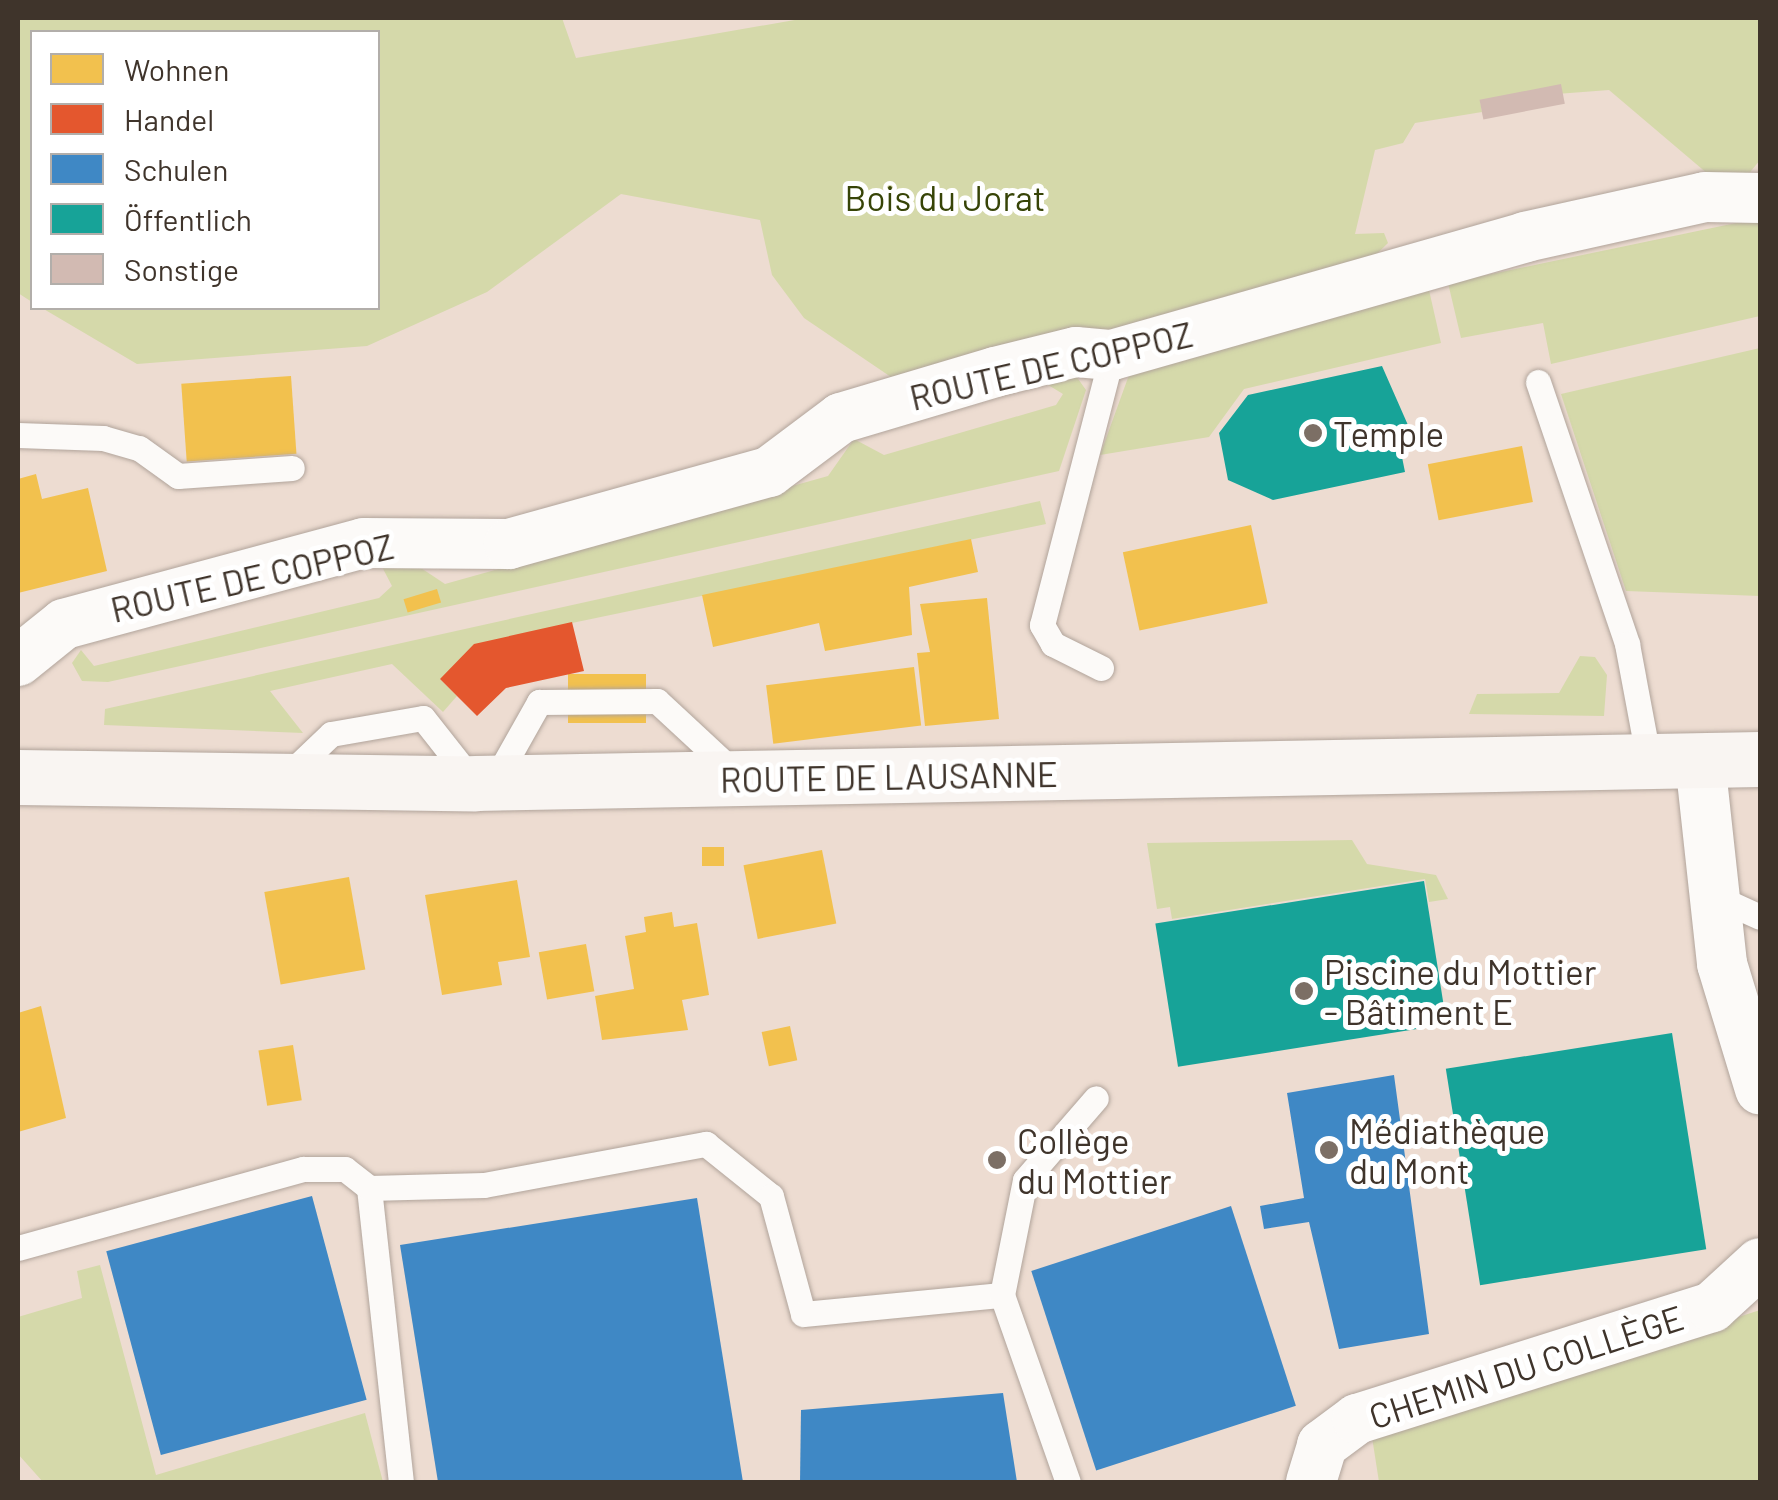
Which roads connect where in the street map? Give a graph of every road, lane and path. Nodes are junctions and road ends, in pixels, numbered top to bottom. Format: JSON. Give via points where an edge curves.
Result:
{"nodes":[{"id":1,"x":1760,"y":198,"type":"edge"},
{"id":2,"x":1112,"y":355,"type":"junction"},
{"id":3,"x":1538,"y":382,"type":"dead end"},
{"id":4,"x":18,"y":434,"type":"edge"},
{"id":5,"x":292,"y":468,"type":"dead end"},
{"id":6,"x":18,"y":661,"type":"edge"},
{"id":7,"x":1102,"y":668,"type":"dead end"},
{"id":8,"x":1760,"y":759,"type":"edge"},
{"id":9,"x":1674,"y":761,"type":"junction"},
{"id":10,"x":18,"y":778,"type":"edge"},
{"id":11,"x":740,"y":778,"type":"junction"},
{"id":12,"x":484,"y":783,"type":"junction"},
{"id":13,"x":1738,"y":907,"type":"edge"},
{"id":14,"x":1760,"y":1090,"type":"edge"},
{"id":15,"x":1096,"y":1098,"type":"dead end"},
{"id":16,"x":368,"y":1188,"type":"junction"},
{"id":17,"x":18,"y":1248,"type":"edge"},
{"id":18,"x":1760,"y":1263,"type":"edge"},
{"id":19,"x":1002,"y":1296,"type":"junction"},
{"id":20,"x":401,"y":1482,"type":"edge"},
{"id":21,"x":1068,"y":1482,"type":"edge"},
{"id":22,"x":1311,"y":1482,"type":"edge"}],
"edges":[{"from":1,"to":2,"type":"street","name":"ROUTE DE COPPOZ","via":[[1705,197],[1526,236]]},
{"from":2,"to":6,"type":"street","name":"ROUTE DE COPPOZ","via":[[1076,352],[916,394],[841,418],[769,472],[509,544],[364,543],[96,614],[64,624]]},
{"from":2,"to":7,"type":"lane","via":[[1042,625],[1053,644]]},
{"from":3,"to":9,"type":"lane","via":[[1626,644]]},
{"from":4,"to":5,"type":"lane","via":[[103,438],[139,448],[178,476]]},
{"from":8,"to":9,"type":"main road","name":"ROUTE DE LAUSANNE"},
{"from":9,"to":11,"type":"main road","name":"ROUTE DE LAUSANNE"},
{"from":9,"to":13,"type":"street"},
{"from":10,"to":12,"type":"main road","name":"ROUTE DE LAUSANNE"},
{"from":11,"to":12,"type":"main road","name":"ROUTE DE LAUSANNE"},
{"from":11,"to":12,"type":"lane","via":[[658,700],[539,702]]},
{"from":13,"to":14,"type":"street","via":[[1722,964]]},
{"from":15,"to":19,"type":"lane","via":[[1025,1180]]},
{"from":16,"to":17,"type":"lane","via":[[345,1169],[303,1169]]},
{"from":16,"to":19,"type":"lane","via":[[484,1185],[706,1144],[771,1196],[803,1314]]},
{"from":16,"to":20,"type":"lane"},
{"from":18,"to":22,"type":"street","name":"CHEMIN DU COLLÈGE","via":[[1712,1307],[1332,1432]]},
{"from":19,"to":21,"type":"lane"}]}
